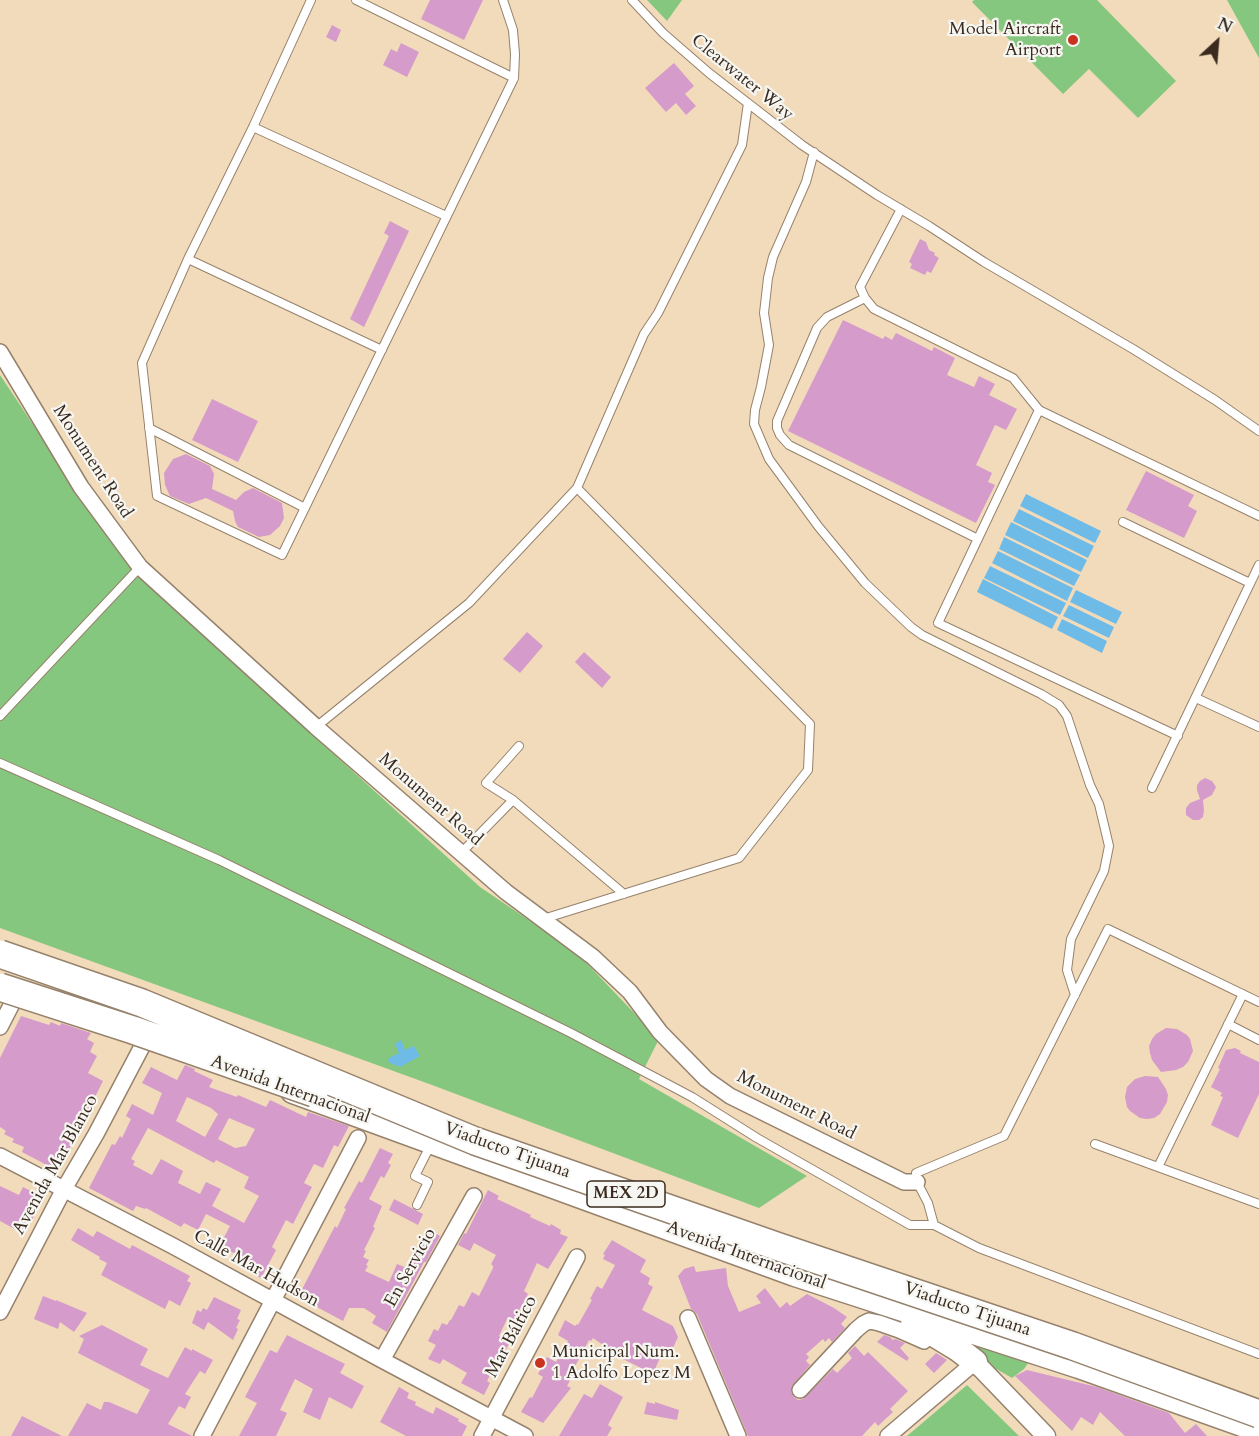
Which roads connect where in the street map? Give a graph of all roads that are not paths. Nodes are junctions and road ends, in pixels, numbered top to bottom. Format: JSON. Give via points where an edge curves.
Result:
{"nodes":[{"id":1,"x":311,"y":0,"type":"edge"},
{"id":2,"x":356,"y":0,"type":"edge"},
{"id":3,"x":503,"y":0,"type":"edge"},
{"id":4,"x":632,"y":0,"type":"edge"},
{"id":5,"x":514,"y":78,"type":"junction"},
{"id":6,"x":748,"y":103,"type":"junction"},
{"id":7,"x":253,"y":127,"type":"junction"},
{"id":8,"x":814,"y":152,"type":"junction"},
{"id":9,"x":901,"y":209,"type":"junction"},
{"id":10,"x":446,"y":216,"type":"junction"},
{"id":11,"x":188,"y":259,"type":"junction"},
{"id":12,"x":865,"y":298,"type":"junction"},
{"id":13,"x":382,"y":350,"type":"junction"},
{"id":14,"x":0,"y":352,"type":"edge"},
{"id":15,"x":1039,"y":410,"type":"junction"},
{"id":16,"x":150,"y":428,"type":"junction"},
{"id":17,"x":1259,"y":431,"type":"edge"},
{"id":18,"x":577,"y":488,"type":"junction"},
{"id":19,"x":305,"y":507,"type":"junction"},
{"id":20,"x":1259,"y":516,"type":"edge"},
{"id":21,"x":1123,"y":522,"type":"dead end"},
{"id":22,"x":978,"y":539,"type":"junction"},
{"id":23,"x":1259,"y":565,"type":"edge"},
{"id":24,"x":140,"y":567,"type":"junction"},
{"id":25,"x":1250,"y":583,"type":"junction"},
{"id":26,"x":1196,"y":698,"type":"junction"},
{"id":27,"x":0,"y":716,"type":"edge"},
{"id":28,"x":316,"y":727,"type":"junction"},
{"id":29,"x":1259,"y":727,"type":"edge"},
{"id":30,"x":1178,"y":736,"type":"junction"},
{"id":31,"x":519,"y":746,"type":"dead end"},
{"id":32,"x":0,"y":763,"type":"edge"},
{"id":33,"x":1152,"y":788,"type":"dead end"},
{"id":34,"x":513,"y":800,"type":"junction"},
{"id":35,"x":461,"y":853,"type":"junction"},
{"id":36,"x":624,"y":894,"type":"junction"},
{"id":37,"x":542,"y":919,"type":"junction"},
{"id":38,"x":0,"y":954,"type":"edge"},
{"id":39,"x":6,"y":989,"type":"edge"},
{"id":40,"x":1242,"y":994,"type":"junction"},
{"id":41,"x":1075,"y":995,"type":"junction"},
{"id":42,"x":1259,"y":1002,"type":"edge"},
{"id":43,"x":1228,"y":1024,"type":"junction"},
{"id":44,"x":0,"y":1027,"type":"edge"},
{"id":45,"x":147,"y":1037,"type":"junction"},
{"id":46,"x":1259,"y":1040,"type":"edge"},
{"id":47,"x":358,"y":1138,"type":"dead end"},
{"id":48,"x":432,"y":1142,"type":"junction"},
{"id":49,"x":1095,"y":1144,"type":"dead end"},
{"id":50,"x":0,"y":1156,"type":"edge"},
{"id":51,"x":1158,"y":1167,"type":"junction"},
{"id":52,"x":916,"y":1182,"type":"junction"},
{"id":53,"x":64,"y":1189,"type":"junction"},
{"id":54,"x":474,"y":1196,"type":"dead end"},
{"id":55,"x":1259,"y":1204,"type":"edge"},
{"id":56,"x":417,"y":1205,"type":"dead end"},
{"id":57,"x":934,"y":1225,"type":"junction"},
{"id":58,"x":577,"y":1257,"type":"dead end"},
{"id":59,"x":795,"y":1274,"type":"junction"},
{"id":60,"x":273,"y":1301,"type":"junction"},
{"id":61,"x":0,"y":1312,"type":"edge"},
{"id":62,"x":688,"y":1318,"type":"dead end"},
{"id":63,"x":1259,"y":1354,"type":"edge"},
{"id":64,"x":382,"y":1360,"type":"junction"},
{"id":65,"x":971,"y":1366,"type":"junction"},
{"id":66,"x":800,"y":1390,"type":"dead end"},
{"id":67,"x":1259,"y":1414,"type":"edge"},
{"id":68,"x":492,"y":1418,"type":"junction"},
{"id":69,"x":1259,"y":1424,"type":"edge"},
{"id":70,"x":1259,"y":1430,"type":"edge"},
{"id":71,"x":202,"y":1436,"type":"edge"},
{"id":72,"x":482,"y":1436,"type":"edge"},
{"id":73,"x":525,"y":1436,"type":"edge"},
{"id":74,"x":738,"y":1436,"type":"edge"},
{"id":75,"x":888,"y":1436,"type":"edge"},
{"id":76,"x":1046,"y":1436,"type":"edge"}],
"edges":[{"from":1,"to":7,"type":"lane"},
{"from":2,"to":5,"type":"lane"},
{"from":3,"to":5,"type":"lane","via":[[513,30]]},
{"from":4,"to":6,"type":"lane","name":"Clearwater Way","via":[[663,33]]},
{"from":5,"to":10,"type":"lane"},
{"from":6,"to":8,"type":"lane","name":"Clearwater Way"},
{"from":6,"to":18,"type":"lane","via":[[742,145],[644,334]]},
{"from":7,"to":10,"type":"lane"},
{"from":7,"to":11,"type":"lane"},
{"from":8,"to":9,"type":"lane","name":"Clearwater Way"},
{"from":8,"to":41,"type":"lane","via":[[768,278],[764,313],[769,345],[754,424],[769,459],[818,526],[865,584],[911,627],[1041,694],[1059,705],[1067,716],[1099,804],[1109,846],[1104,871],[1071,939],[1067,970]]},
{"from":9,"to":12,"type":"lane","via":[[860,287]]},
{"from":9,"to":17,"type":"lane","name":"Clearwater Way","via":[[1133,349]]},
{"from":10,"to":13,"type":"lane"},
{"from":11,"to":13,"type":"lane"},
{"from":11,"to":16,"type":"lane","via":[[142,363]]},
{"from":12,"to":15,"type":"lane","via":[[874,309],[1013,378]]},
{"from":12,"to":22,"type":"lane","via":[[827,317],[817,328],[777,421],[780,435],[789,445]]},
{"from":13,"to":19,"type":"lane"},
{"from":14,"to":24,"type":"street","name":"Monument Road","via":[[81,487]]},
{"from":15,"to":20,"type":"lane"},
{"from":15,"to":22,"type":"lane"},
{"from":16,"to":19,"type":"lane"},
{"from":16,"to":19,"type":"lane","via":[[157,496],[282,555]]},
{"from":18,"to":28,"type":"lane","via":[[468,603]]},
{"from":18,"to":36,"type":"lane","via":[[810,724],[808,770],[739,858]]},
{"from":21,"to":25,"type":"lane"},
{"from":22,"to":30,"type":"lane","via":[[938,623]]},
{"from":23,"to":25,"type":"lane"},
{"from":24,"to":27,"type":"lane"},
{"from":24,"to":28,"type":"street","name":"Monument Road"},
{"from":25,"to":26,"type":"lane"},
{"from":26,"to":29,"type":"lane"},
{"from":26,"to":30,"type":"lane"},
{"from":28,"to":35,"type":"street","name":"Monument Road"},
{"from":30,"to":33,"type":"lane"},
{"from":31,"to":34,"type":"lane","via":[[486,783]]},
{"from":32,"to":57,"type":"lane","via":[[219,860],[571,1033],[692,1098],[910,1225]]},
{"from":34,"to":35,"type":"lane"},
{"from":34,"to":36,"type":"lane"},
{"from":35,"to":37,"type":"street","name":"Monument Road"},
{"from":36,"to":37,"type":"lane"},
{"from":37,"to":52,"type":"street","name":"Monument Road","via":[[630,992],[660,1032],[730,1096],[904,1182]]},
{"from":38,"to":67,"type":"highway","name":"Viaducto Tijuana","number":"MEX 2D","bridge":true,"via":[[142,1004],[475,1141],[1074,1346]]},
{"from":39,"to":44,"type":"street"},
{"from":39,"to":45,"type":"highway","name":"Avenida Internacional"},
{"from":39,"to":69,"type":"highway","name":"Viaducto Tijuana","number":"MEX 2D","bridge":true,"via":[[1072,1354]]},
{"from":40,"to":41,"type":"lane","via":[[1108,929]]},
{"from":40,"to":42,"type":"lane"},
{"from":40,"to":43,"type":"lane"},
{"from":41,"to":52,"type":"lane","via":[[1004,1136],[916,1173]]},
{"from":43,"to":46,"type":"lane"},
{"from":43,"to":51,"type":"lane"},
{"from":45,"to":48,"type":"highway","name":"Avenida Internacional"},
{"from":45,"to":53,"type":"street","name":"Avenida Mar Blanco"},
{"from":47,"to":60,"type":"street"},
{"from":48,"to":56,"type":"lane","via":[[415,1176],[428,1182]]},
{"from":48,"to":59,"type":"highway","name":"Avenida Internacional"},
{"from":49,"to":51,"type":"lane"},
{"from":50,"to":53,"type":"street","name":"Calle Mar Hudson"},
{"from":51,"to":55,"type":"lane"},
{"from":52,"to":57,"type":"lane"},
{"from":53,"to":60,"type":"street","name":"Calle Mar Hudson"},
{"from":53,"to":61,"type":"street","name":"Avenida Mar Blanco"},
{"from":54,"to":64,"type":"street","name":"En Servicio"},
{"from":57,"to":63,"type":"lane","via":[[979,1248]]},
{"from":58,"to":68,"type":"street","name":"Mar Báltico"},
{"from":59,"to":65,"type":"highway","via":[[935,1335]]},
{"from":59,"to":70,"type":"highway","name":"Avenida Internacional","via":[[1079,1366]]},
{"from":60,"to":64,"type":"street","name":"Calle Mar Hudson"},
{"from":60,"to":71,"type":"street"},
{"from":62,"to":74,"type":"street"},
{"from":64,"to":68,"type":"street","name":"Calle Mar Hudson"},
{"from":65,"to":66,"type":"street","via":[[900,1330],[869,1321]]},
{"from":65,"to":75,"type":"street"},
{"from":65,"to":76,"type":"street"},
{"from":68,"to":72,"type":"street","name":"Mar Báltico"},
{"from":68,"to":73,"type":"street","name":"Calle Mar Hudson"}]}
